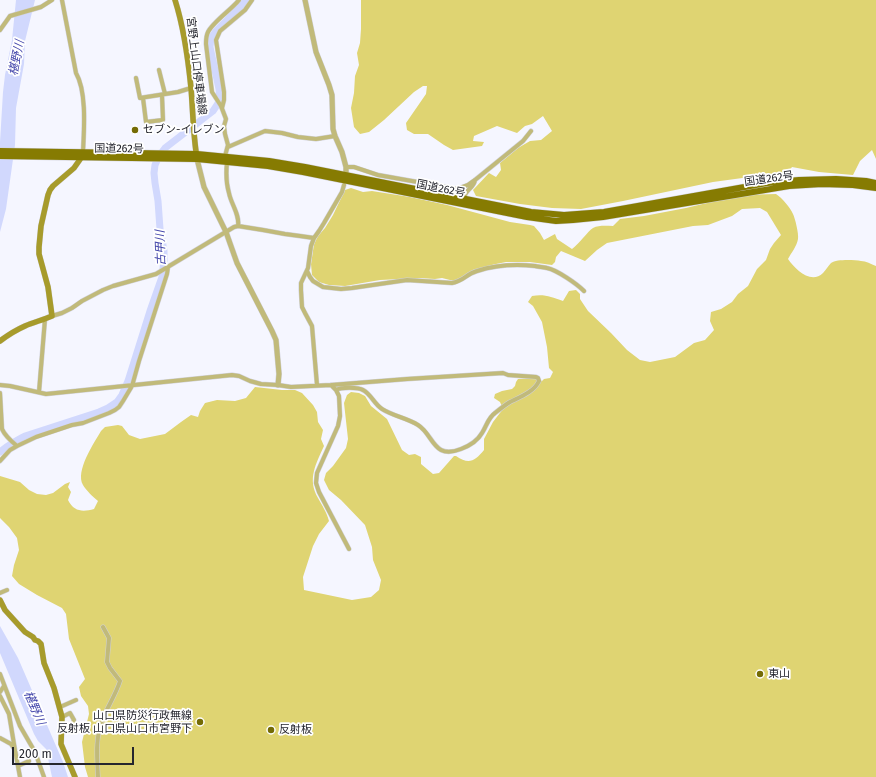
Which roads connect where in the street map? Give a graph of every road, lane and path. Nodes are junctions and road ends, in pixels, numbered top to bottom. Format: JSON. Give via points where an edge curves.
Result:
{"nodes":[{"id":1,"x":52,"y":0,"type":"edge"},
{"id":2,"x":62,"y":0,"type":"edge"},
{"id":3,"x":175,"y":0,"type":"edge"},
{"id":4,"x":240,"y":0,"type":"edge"},
{"id":5,"x":252,"y":0,"type":"edge"},
{"id":6,"x":305,"y":0,"type":"edge"},
{"id":7,"x":0,"y":30,"type":"edge"},
{"id":8,"x":159,"y":70,"type":"dead end"},
{"id":9,"x":136,"y":78,"type":"dead end"},
{"id":10,"x":191,"y":88,"type":"junction"},
{"id":11,"x":163,"y":94,"type":"junction"},
{"id":12,"x":143,"y":98,"type":"junction"},
{"id":13,"x":221,"y":107,"type":"junction"},
{"id":14,"x":531,"y":131,"type":"dead end"},
{"id":15,"x":335,"y":136,"type":"junction"},
{"id":16,"x":228,"y":148,"type":"junction"},
{"id":17,"x":0,"y":151,"type":"edge"},
{"id":18,"x":28,"y":154,"type":"junction"},
{"id":19,"x":82,"y":155,"type":"junction"},
{"id":20,"x":0,"y":156,"type":"edge"},
{"id":21,"x":197,"y":157,"type":"junction"},
{"id":22,"x":226,"y":159,"type":"junction"},
{"id":23,"x":346,"y":170,"type":"joint"},
{"id":24,"x":475,"y":180,"type":"junction"},
{"id":25,"x":876,"y":183,"type":"edge"},
{"id":26,"x":344,"y":185,"type":"dead end"},
{"id":27,"x":876,"y":188,"type":"edge"},
{"id":28,"x":463,"y":201,"type":"junction"},
{"id":29,"x":238,"y":226,"type":"junction"},
{"id":30,"x":226,"y":232,"type":"junction"},
{"id":31,"x":314,"y":238,"type":"junction"},
{"id":32,"x":167,"y":268,"type":"junction"},
{"id":33,"x":307,"y":271,"type":"junction"},
{"id":34,"x":584,"y":291,"type":"dead end"},
{"id":35,"x":52,"y":316,"type":"junction"},
{"id":36,"x":45,"y":319,"type":"junction"},
{"id":37,"x":0,"y":341,"type":"edge"},
{"id":38,"x":0,"y":385,"type":"edge"},
{"id":39,"x":278,"y":385,"type":"junction"},
{"id":40,"x":317,"y":385,"type":"junction"},
{"id":41,"x":331,"y":385,"type":"junction"},
{"id":42,"x":132,"y":386,"type":"junction"},
{"id":43,"x":336,"y":390,"type":"junction"},
{"id":44,"x":38,"y":392,"type":"junction"},
{"id":45,"x":0,"y":393,"type":"edge"},
{"id":46,"x":16,"y":445,"type":"junction"},
{"id":47,"x":0,"y":461,"type":"edge"},
{"id":48,"x":349,"y":549,"type":"dead end"},
{"id":49,"x":7,"y":590,"type":"dead end"},
{"id":50,"x":0,"y":593,"type":"edge"},
{"id":51,"x":0,"y":600,"type":"edge"},
{"id":52,"x":103,"y":627,"type":"dead end"},
{"id":53,"x":0,"y":674,"type":"edge"},
{"id":54,"x":4,"y":686,"type":"junction"},
{"id":55,"x":0,"y":692,"type":"edge"},
{"id":56,"x":0,"y":696,"type":"edge"},
{"id":57,"x":76,"y":700,"type":"dead end"},
{"id":58,"x":60,"y":707,"type":"junction"},
{"id":59,"x":62,"y":717,"type":"junction"},
{"id":60,"x":75,"y":721,"type":"dead end"},
{"id":61,"x":0,"y":738,"type":"edge"},
{"id":62,"x":15,"y":750,"type":"junction"},
{"id":63,"x":29,"y":761,"type":"dead end"},
{"id":64,"x":18,"y":766,"type":"junction"},
{"id":65,"x":20,"y":777,"type":"edge"},
{"id":66,"x":44,"y":777,"type":"edge"},
{"id":67,"x":75,"y":777,"type":"edge"},
{"id":68,"x":98,"y":777,"type":"edge"}],
"edges":[{"from":1,"to":7,"type":"street","via":[[41,7],[10,16]]},
{"from":2,"to":19,"type":"street","via":[[84,107]]},
{"from":3,"to":10,"type":"main road","name":"宮野上山口停車場線"},
{"from":4,"to":13,"type":"street","via":[[213,25],[206,37],[212,92]]},
{"from":5,"to":13,"type":"street","via":[[245,10],[220,32],[216,40],[224,92]]},
{"from":6,"to":15,"type":"street","via":[[316,52],[332,95]]},
{"from":8,"to":11,"type":"street"},
{"from":9,"to":12,"type":"street","via":[[140,98]]},
{"from":10,"to":11,"type":"street"},
{"from":10,"to":21,"type":"main road","name":"宮野上山口停車場線"},
{"from":11,"to":12,"type":"street"},
{"from":11,"to":12,"type":"street","via":[[163,120],[146,122]]},
{"from":13,"to":16,"type":"street","via":[[226,119],[224,126]]},
{"from":14,"to":24,"type":"street","via":[[523,141]]},
{"from":15,"to":16,"type":"street","via":[[316,139],[265,131]]},
{"from":15,"to":23,"type":"street"},
{"from":16,"to":22,"type":"street"},
{"from":17,"to":18,"type":"highway","name":"国道262号"},
{"from":18,"to":19,"type":"highway","name":"国道262号"},
{"from":18,"to":20,"type":"highway","name":"国道262号"},
{"from":19,"to":21,"type":"highway","name":"国道262号"},
{"from":19,"to":35,"type":"main road","via":[[74,168],[50,190],[41,226],[39,254],[48,287]]},
{"from":21,"to":22,"type":"highway","name":"国道262号"},
{"from":21,"to":30,"type":"street","via":[[204,187]]},
{"from":22,"to":28,"type":"highway","name":"国道262号","via":[[269,161],[305,167]]},
{"from":22,"to":29,"type":"street","via":[[229,194],[239,221]]},
{"from":23,"to":24,"type":"street","via":[[354,167],[378,175],[457,189]]},
{"from":24,"to":28,"type":"street"},
{"from":25,"to":28,"type":"highway","name":"国道262号","via":[[830,179],[783,181],[604,212],[576,214],[547,214]]},
{"from":26,"to":31,"type":"street"},
{"from":27,"to":28,"type":"highway","name":"国道262号","via":[[822,184],[789,186],[603,217],[556,221],[510,214]]},
{"from":29,"to":30,"type":"street"},
{"from":29,"to":31,"type":"street"},
{"from":30,"to":32,"type":"street"},
{"from":30,"to":39,"type":"street","via":[[237,263],[276,340]]},
{"from":31,"to":33,"type":"street"},
{"from":32,"to":35,"type":"street","via":[[156,274],[103,290]]},
{"from":32,"to":42,"type":"street"},
{"from":33,"to":34,"type":"street","via":[[310,277],[323,287],[341,289],[407,280],[452,283],[459,282],[471,273],[494,266],[527,265],[554,270]]},
{"from":33,"to":40,"type":"street","via":[[301,283],[302,307],[312,326]]},
{"from":35,"to":36,"type":"main road"},
{"from":36,"to":37,"type":"main road","via":[[17,329]]},
{"from":36,"to":44,"type":"street"},
{"from":38,"to":44,"type":"street"},
{"from":39,"to":40,"type":"street"},
{"from":39,"to":42,"type":"street","via":[[261,384],[232,375]]},
{"from":40,"to":41,"type":"street"},
{"from":41,"to":43,"type":"street"},
{"from":41,"to":43,"type":"street","via":[[503,373],[536,377],[539,381],[530,392],[492,415],[476,440],[453,451],[444,451],[434,445],[418,424],[381,409],[364,390]]},
{"from":42,"to":44,"type":"street","via":[[46,394]]},
{"from":42,"to":46,"type":"street","via":[[115,410]]},
{"from":43,"to":48,"type":"street","via":[[339,396],[338,426],[317,473],[316,483]]},
{"from":45,"to":46,"type":"street","via":[[2,429]]},
{"from":46,"to":47,"type":"street"},
{"from":49,"to":50,"type":"street"},
{"from":51,"to":58,"type":"main road","via":[[4,610],[41,644],[44,663]]},
{"from":52,"to":68,"type":"street","via":[[109,638],[107,662],[120,681],[102,719],[97,740]]},
{"from":53,"to":54,"type":"street"},
{"from":54,"to":55,"type":"street"},
{"from":54,"to":66,"type":"street"},
{"from":56,"to":62,"type":"street","via":[[9,714]]},
{"from":57,"to":58,"type":"street"},
{"from":58,"to":59,"type":"main road"},
{"from":59,"to":60,"type":"street","via":[[70,713]]},
{"from":59,"to":67,"type":"main road","via":[[61,744]]},
{"from":61,"to":62,"type":"street","via":[[11,744]]},
{"from":62,"to":64,"type":"street"},
{"from":63,"to":64,"type":"street"},
{"from":64,"to":65,"type":"street"}]}
